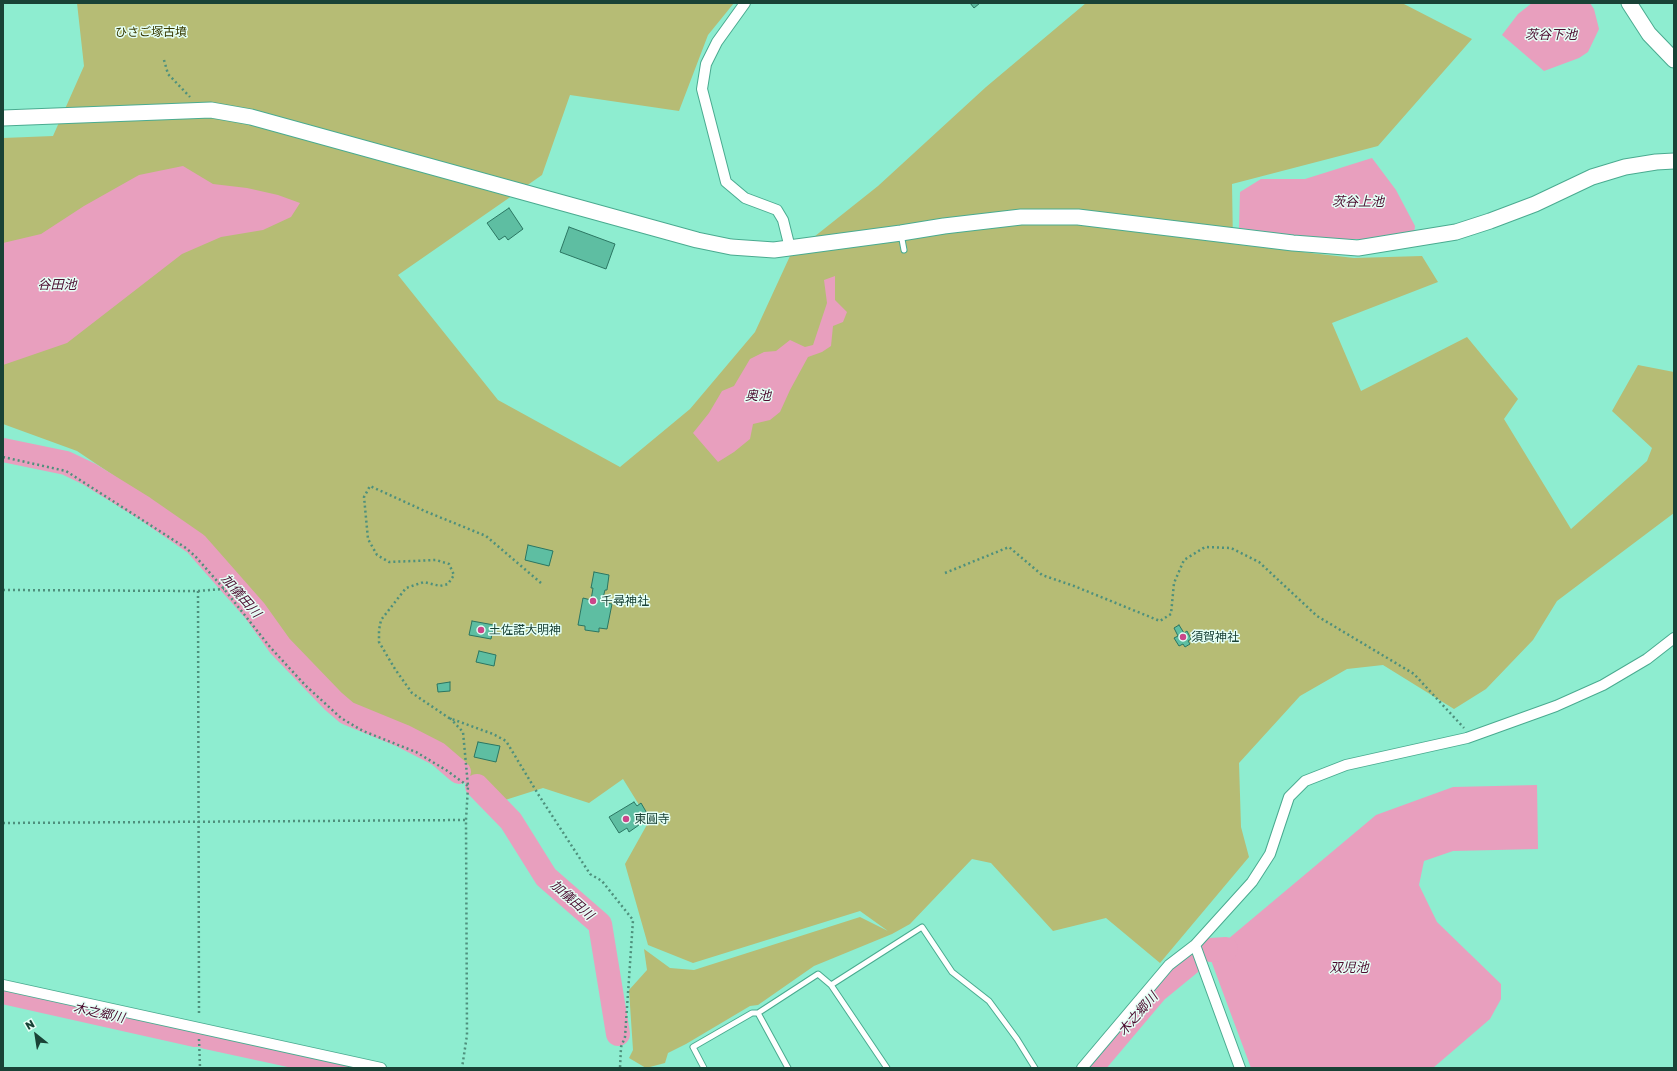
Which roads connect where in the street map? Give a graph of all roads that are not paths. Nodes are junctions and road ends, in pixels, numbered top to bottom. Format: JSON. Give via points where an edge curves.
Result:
{"nodes":[{"id":1,"x":745,"y":3,"type":"edge"},
{"id":2,"x":1629,"y":3,"type":"edge"},
{"id":3,"x":1674,"y":60,"type":"edge"},
{"id":4,"x":3,"y":118,"type":"edge"},
{"id":5,"x":1674,"y":161,"type":"edge"},
{"id":6,"x":901,"y":233,"type":"junction"},
{"id":7,"x":790,"y":248,"type":"junction"},
{"id":8,"x":904,"y":250,"type":"dead end"},
{"id":9,"x":1674,"y":638,"type":"edge"},
{"id":10,"x":1195,"y":945,"type":"junction"},
{"id":11,"x":3,"y":985,"type":"edge"},
{"id":12,"x":831,"y":985,"type":"junction"},
{"id":13,"x":758,"y":1013,"type":"junction"},
{"id":14,"x":381,"y":1068,"type":"edge"},
{"id":15,"x":704,"y":1068,"type":"edge"},
{"id":16,"x":788,"y":1068,"type":"edge"},
{"id":17,"x":887,"y":1068,"type":"edge"},
{"id":18,"x":1035,"y":1068,"type":"edge"},
{"id":19,"x":1082,"y":1068,"type":"edge"},
{"id":20,"x":1240,"y":1068,"type":"edge"}],
"edges":[{"from":1,"to":7,"type":"street","via":[[717,42],[706,64],[702,89],[726,182],[745,198],[777,210],[783,220]]},
{"from":2,"to":3,"type":"street","via":[[1649,34]]},
{"from":4,"to":7,"type":"street","via":[[211,110],[251,117],[697,240],[731,247],[774,250]]},
{"from":5,"to":6,"type":"street","via":[[1625,167],[1592,177],[1535,204],[1456,232],[1358,248],[1293,243],[1078,217],[1021,218]]},
{"from":6,"to":7,"type":"street"},
{"from":6,"to":8,"type":"lane"},
{"from":9,"to":10,"type":"street","via":[[1648,659],[1603,686],[1556,706],[1467,738],[1346,765],[1305,781],[1289,797],[1270,854],[1252,882]]},
{"from":10,"to":19,"type":"street","via":[[1169,965]]},
{"from":10,"to":20,"type":"street"},
{"from":11,"to":14,"type":"street"},
{"from":12,"to":13,"type":"lane","via":[[818,974]]},
{"from":12,"to":17,"type":"lane"},
{"from":12,"to":18,"type":"lane","via":[[922,927],[952,972],[990,1001]]},
{"from":13,"to":15,"type":"lane","via":[[752,1013],[693,1047]]},
{"from":13,"to":16,"type":"lane"}]}
